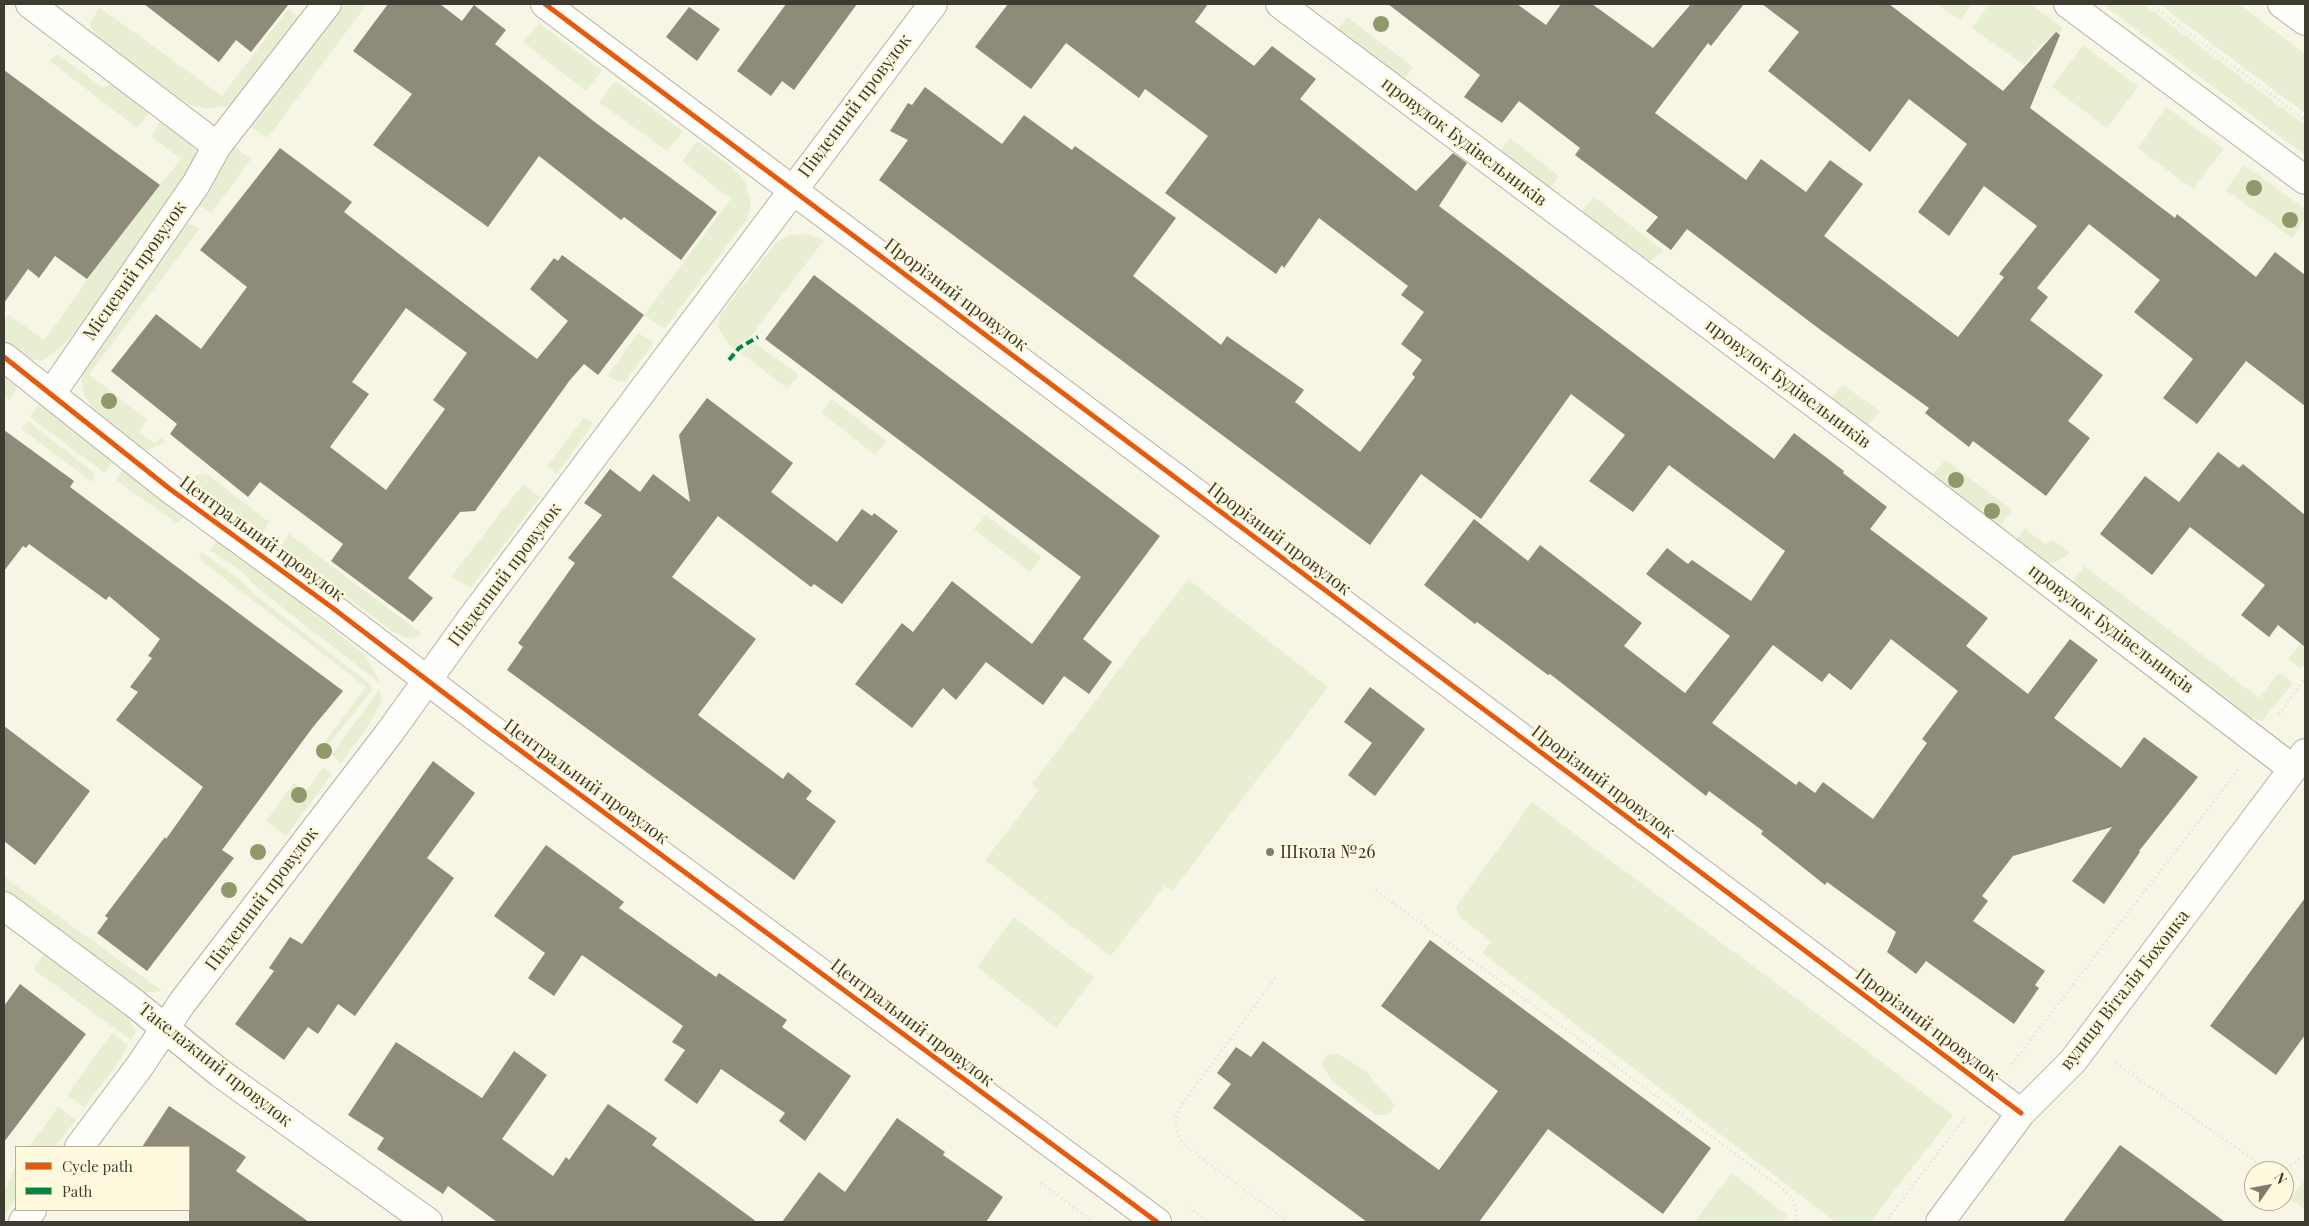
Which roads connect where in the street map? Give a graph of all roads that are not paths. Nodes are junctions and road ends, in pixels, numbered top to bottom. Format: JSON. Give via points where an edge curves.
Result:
{"nodes":[{"id":1,"x":30,"y":4,"type":"edge"},
{"id":2,"x":327,"y":4,"type":"edge"},
{"id":3,"x":545,"y":4,"type":"edge"},
{"id":4,"x":933,"y":4,"type":"edge"},
{"id":5,"x":1280,"y":4,"type":"edge"},
{"id":6,"x":2068,"y":4,"type":"edge"},
{"id":7,"x":2282,"y":4,"type":"edge"},
{"id":8,"x":2305,"y":21,"type":"edge"},
{"id":9,"x":218,"y":146,"type":"junction"},
{"id":10,"x":2305,"y":180,"type":"edge"},
{"id":11,"x":792,"y":190,"type":"junction"},
{"id":12,"x":4,"y":357,"type":"edge"},
{"id":13,"x":51,"y":394,"type":"junction"},
{"id":14,"x":427,"y":681,"type":"junction"},
{"id":15,"x":2299,"y":761,"type":"edge"},
{"id":16,"x":4,"y":906,"type":"edge"},
{"id":17,"x":166,"y":1028,"type":"junction"},
{"id":18,"x":2021,"y":1113,"type":"junction"},
{"id":19,"x":80,"y":1146,"type":"edge"},
{"id":20,"x":31,"y":1211,"type":"edge"},
{"id":21,"x":22,"y":1222,"type":"edge"},
{"id":22,"x":428,"y":1222,"type":"edge"},
{"id":23,"x":1157,"y":1222,"type":"edge"},
{"id":24,"x":1940,"y":1222,"type":"edge"}],
"edges":[{"from":1,"to":9,"type":"street"},
{"from":2,"to":9,"type":"street","name":"Місцевий провулок"},
{"from":3,"to":11,"type":"street","name":"Прорізний провулок"},
{"from":4,"to":11,"type":"street","name":"Південний провулок"},
{"from":5,"to":15,"type":"street","name":"провулок Будівельників","via":[[2260,741]]},
{"from":6,"to":10,"type":"street"},
{"from":7,"to":8,"type":"street"},
{"from":9,"to":13,"type":"street","name":"Місцевий провулок","via":[[196,184]]},
{"from":11,"to":14,"type":"street","name":"Південний провулок"},
{"from":11,"to":18,"type":"street","name":"Прорізний провулок"},
{"from":12,"to":13,"type":"street","name":"Центральний провулок"},
{"from":13,"to":14,"type":"street","name":"Центральний провулок","via":[[170,489]]},
{"from":14,"to":17,"type":"street","name":"Південний провулок"},
{"from":14,"to":23,"type":"street","name":"Центральний провулок"},
{"from":15,"to":18,"type":"street","name":"вулиця Віталія Бохонка","via":[[2073,1061]]},
{"from":16,"to":17,"type":"street","name":"Такелажний провулок"},
{"from":17,"to":19,"type":"street","name":"Південний провулок"},
{"from":17,"to":22,"type":"street","name":"Такелажний провулок","via":[[220,1073]]},
{"from":18,"to":24,"type":"street","name":"вулиця Віталія Бохонка"},
{"from":20,"to":21,"type":"street"}]}
